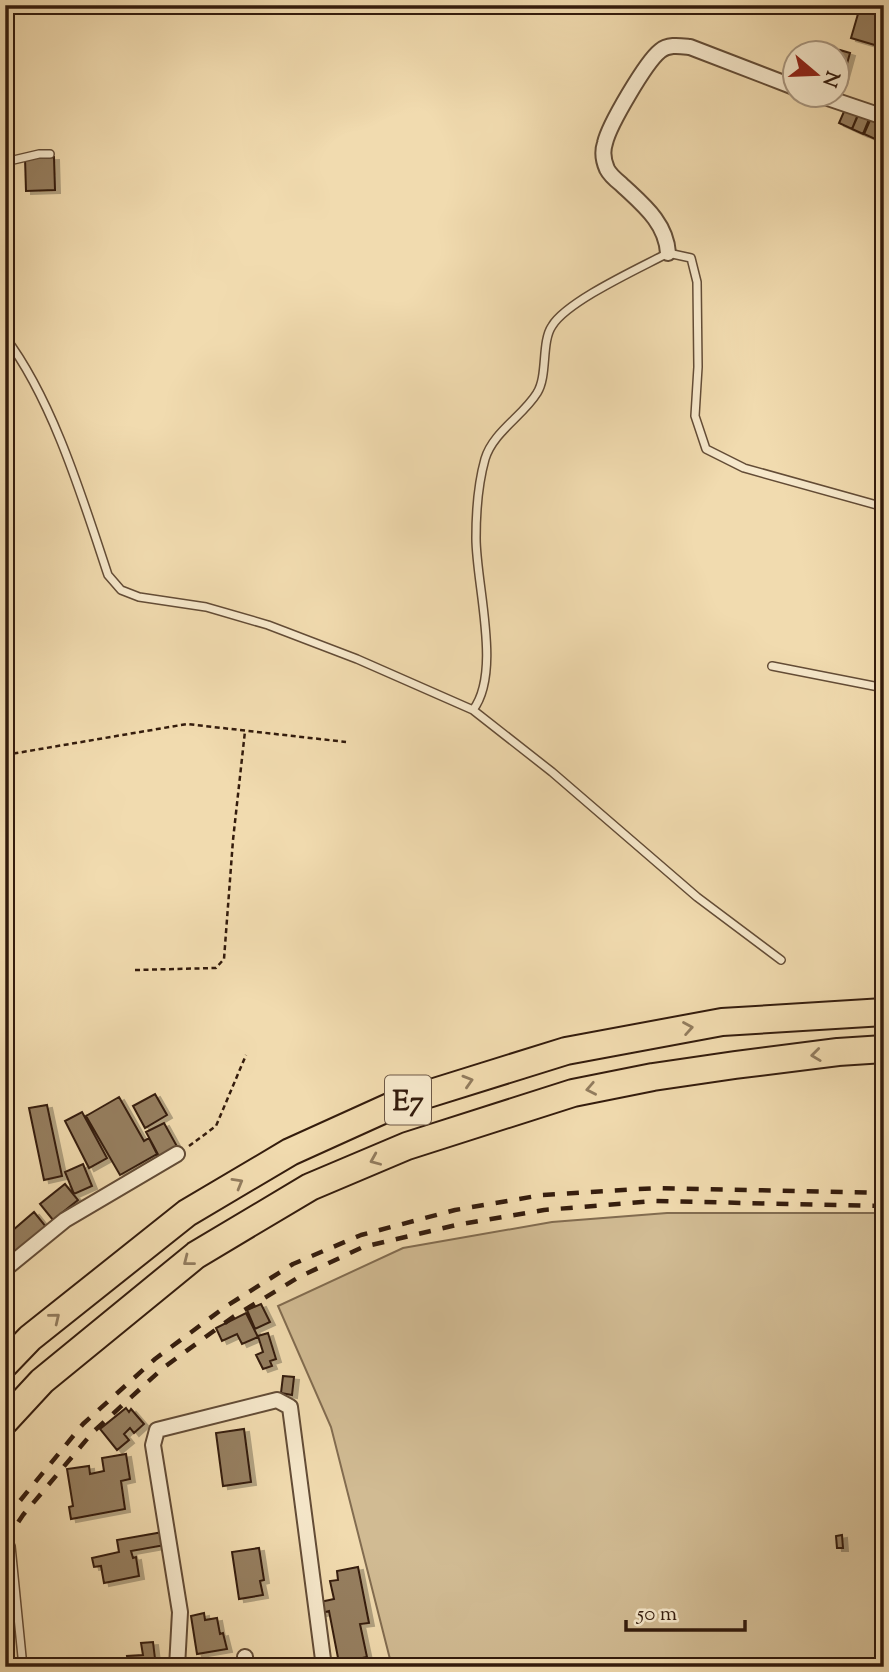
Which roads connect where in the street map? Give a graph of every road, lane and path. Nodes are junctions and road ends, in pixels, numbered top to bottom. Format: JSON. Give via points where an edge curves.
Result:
{"nodes":[{"id":1,"x":780,"y":82,"type":"edge"},
{"id":2,"x":850,"y":106,"type":"edge"},
{"id":3,"x":884,"y":117,"type":"edge"},
{"id":4,"x":50,"y":154,"type":"dead end"},
{"id":5,"x":5,"y":162,"type":"edge"},
{"id":6,"x":668,"y":253,"type":"junction"},
{"id":7,"x":5,"y":337,"type":"edge"},
{"id":8,"x":884,"y":507,"type":"edge"},
{"id":9,"x":772,"y":666,"type":"dead end"},
{"id":10,"x":884,"y":688,"type":"edge"},
{"id":11,"x":473,"y":710,"type":"junction"},
{"id":12,"x":245,"y":731,"type":"junction"},
{"id":13,"x":346,"y":742,"type":"dead end"},
{"id":14,"x":5,"y":755,"type":"edge"},
{"id":15,"x":781,"y":960,"type":"dead end"},
{"id":16,"x":135,"y":970,"type":"dead end"},
{"id":17,"x":884,"y":1012,"type":"edge"},
{"id":18,"x":884,"y":1049,"type":"edge"},
{"id":19,"x":246,"y":1055,"type":"dead end"},
{"id":20,"x":177,"y":1154,"type":"joint"},
{"id":21,"x":5,"y":1269,"type":"edge"},
{"id":22,"x":5,"y":1364,"type":"edge"},
{"id":23,"x":5,"y":1421,"type":"edge"},
{"id":24,"x":11,"y":1546,"type":"dead end"},
{"id":25,"x":23,"y":1667,"type":"edge"},
{"id":26,"x":177,"y":1667,"type":"edge"},
{"id":27,"x":324,"y":1667,"type":"edge"}],
"edges":[{"from":1,"to":6,"type":"street","via":[[690,47],[661,49],[651,60],[609,131],[603,158],[608,172],[663,229]]},
{"from":2,"to":3,"type":"street"},
{"from":4,"to":5,"type":"lane"},
{"from":6,"to":8,"type":"lane","via":[[691,258],[697,282],[695,416],[706,449],[744,468]]},
{"from":6,"to":11,"type":"lane","via":[[574,304],[551,327],[538,391],[486,455],[476,539],[487,648],[485,679]]},
{"from":7,"to":11,"type":"lane","via":[[57,431],[108,575],[121,590],[268,625]]},
{"from":9,"to":10,"type":"lane"},
{"from":11,"to":15,"type":"lane","via":[[697,897]]},
{"from":12,"to":13,"type":"path"},
{"from":12,"to":14,"type":"path","via":[[187,724]]},
{"from":12,"to":16,"type":"path","via":[[224,959],[215,968]]},
{"from":22,"to":17,"type":"highway","number":"E7","one_way":true,"via":[[30,1338],[187,1213],[290,1152],[396,1104],[566,1051],[722,1022]]},
{"from":18,"to":23,"type":"highway","number":"E7","one_way":true,"via":[[736,1065],[573,1093],[407,1146],[310,1187],[196,1255],[42,1381]]},
{"from":19,"to":20,"type":"path","via":[[216,1126]]},
{"from":20,"to":21,"type":"street","via":[[65,1220]]},
{"from":24,"to":25,"type":"lane"},
{"from":26,"to":27,"type":"street","via":[[180,1612],[153,1445],[157,1430],[277,1400],[290,1407]]}]}
